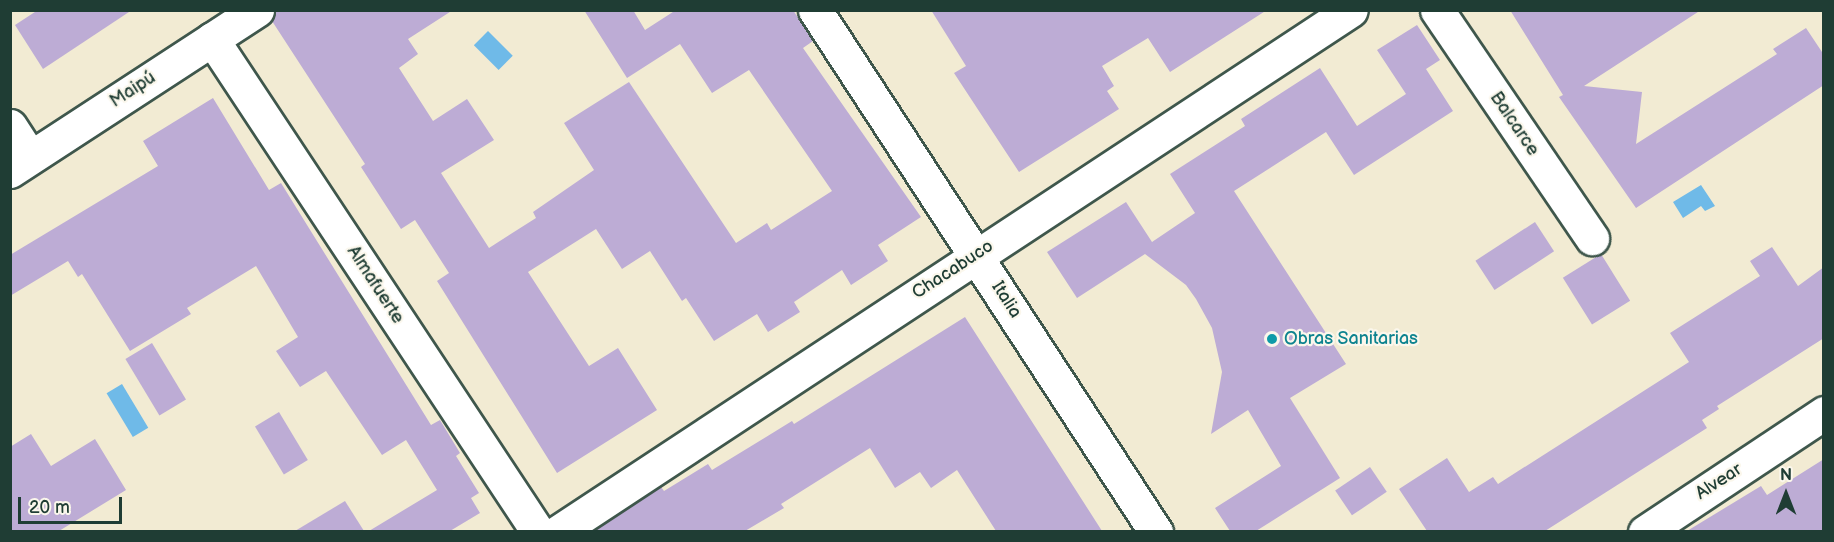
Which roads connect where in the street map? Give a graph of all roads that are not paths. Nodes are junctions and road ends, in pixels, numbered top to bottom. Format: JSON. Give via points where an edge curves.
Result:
{"nodes":[{"id":1,"x":257,"y":10,"type":"edge"},
{"id":2,"x":815,"y":10,"type":"edge"},
{"id":3,"x":1351,"y":10,"type":"edge"},
{"id":4,"x":1437,"y":10,"type":"edge"},
{"id":5,"x":212,"y":39,"type":"junction"},
{"id":6,"x":10,"y":126,"type":"edge"},
{"id":7,"x":20,"y":164,"type":"edge"},
{"id":8,"x":1592,"y":238,"type":"dead end"},
{"id":9,"x":976,"y":254,"type":"junction"},
{"id":10,"x":1824,"y":413,"type":"edge"},
{"id":11,"x":538,"y":531,"type":"edge"},
{"id":12,"x":558,"y":531,"type":"edge"},
{"id":13,"x":1156,"y":531,"type":"edge"},
{"id":14,"x":1645,"y":531,"type":"edge"}],
"edges":[{"from":1,"to":5,"type":"street","name":"Maipú"},
{"from":2,"to":9,"type":"street","name":"Italia"},
{"from":3,"to":9,"type":"street","name":"Chacabuco"},
{"from":4,"to":8,"type":"street","name":"Balcarce"},
{"from":5,"to":7,"type":"street","name":"Maipú"},
{"from":5,"to":11,"type":"street","name":"Almafuerte"},
{"from":6,"to":7,"type":"street"},
{"from":9,"to":12,"type":"street","name":"Chacabuco"},
{"from":9,"to":13,"type":"street","name":"Italia"},
{"from":10,"to":14,"type":"street","name":"Alvear"}]}
